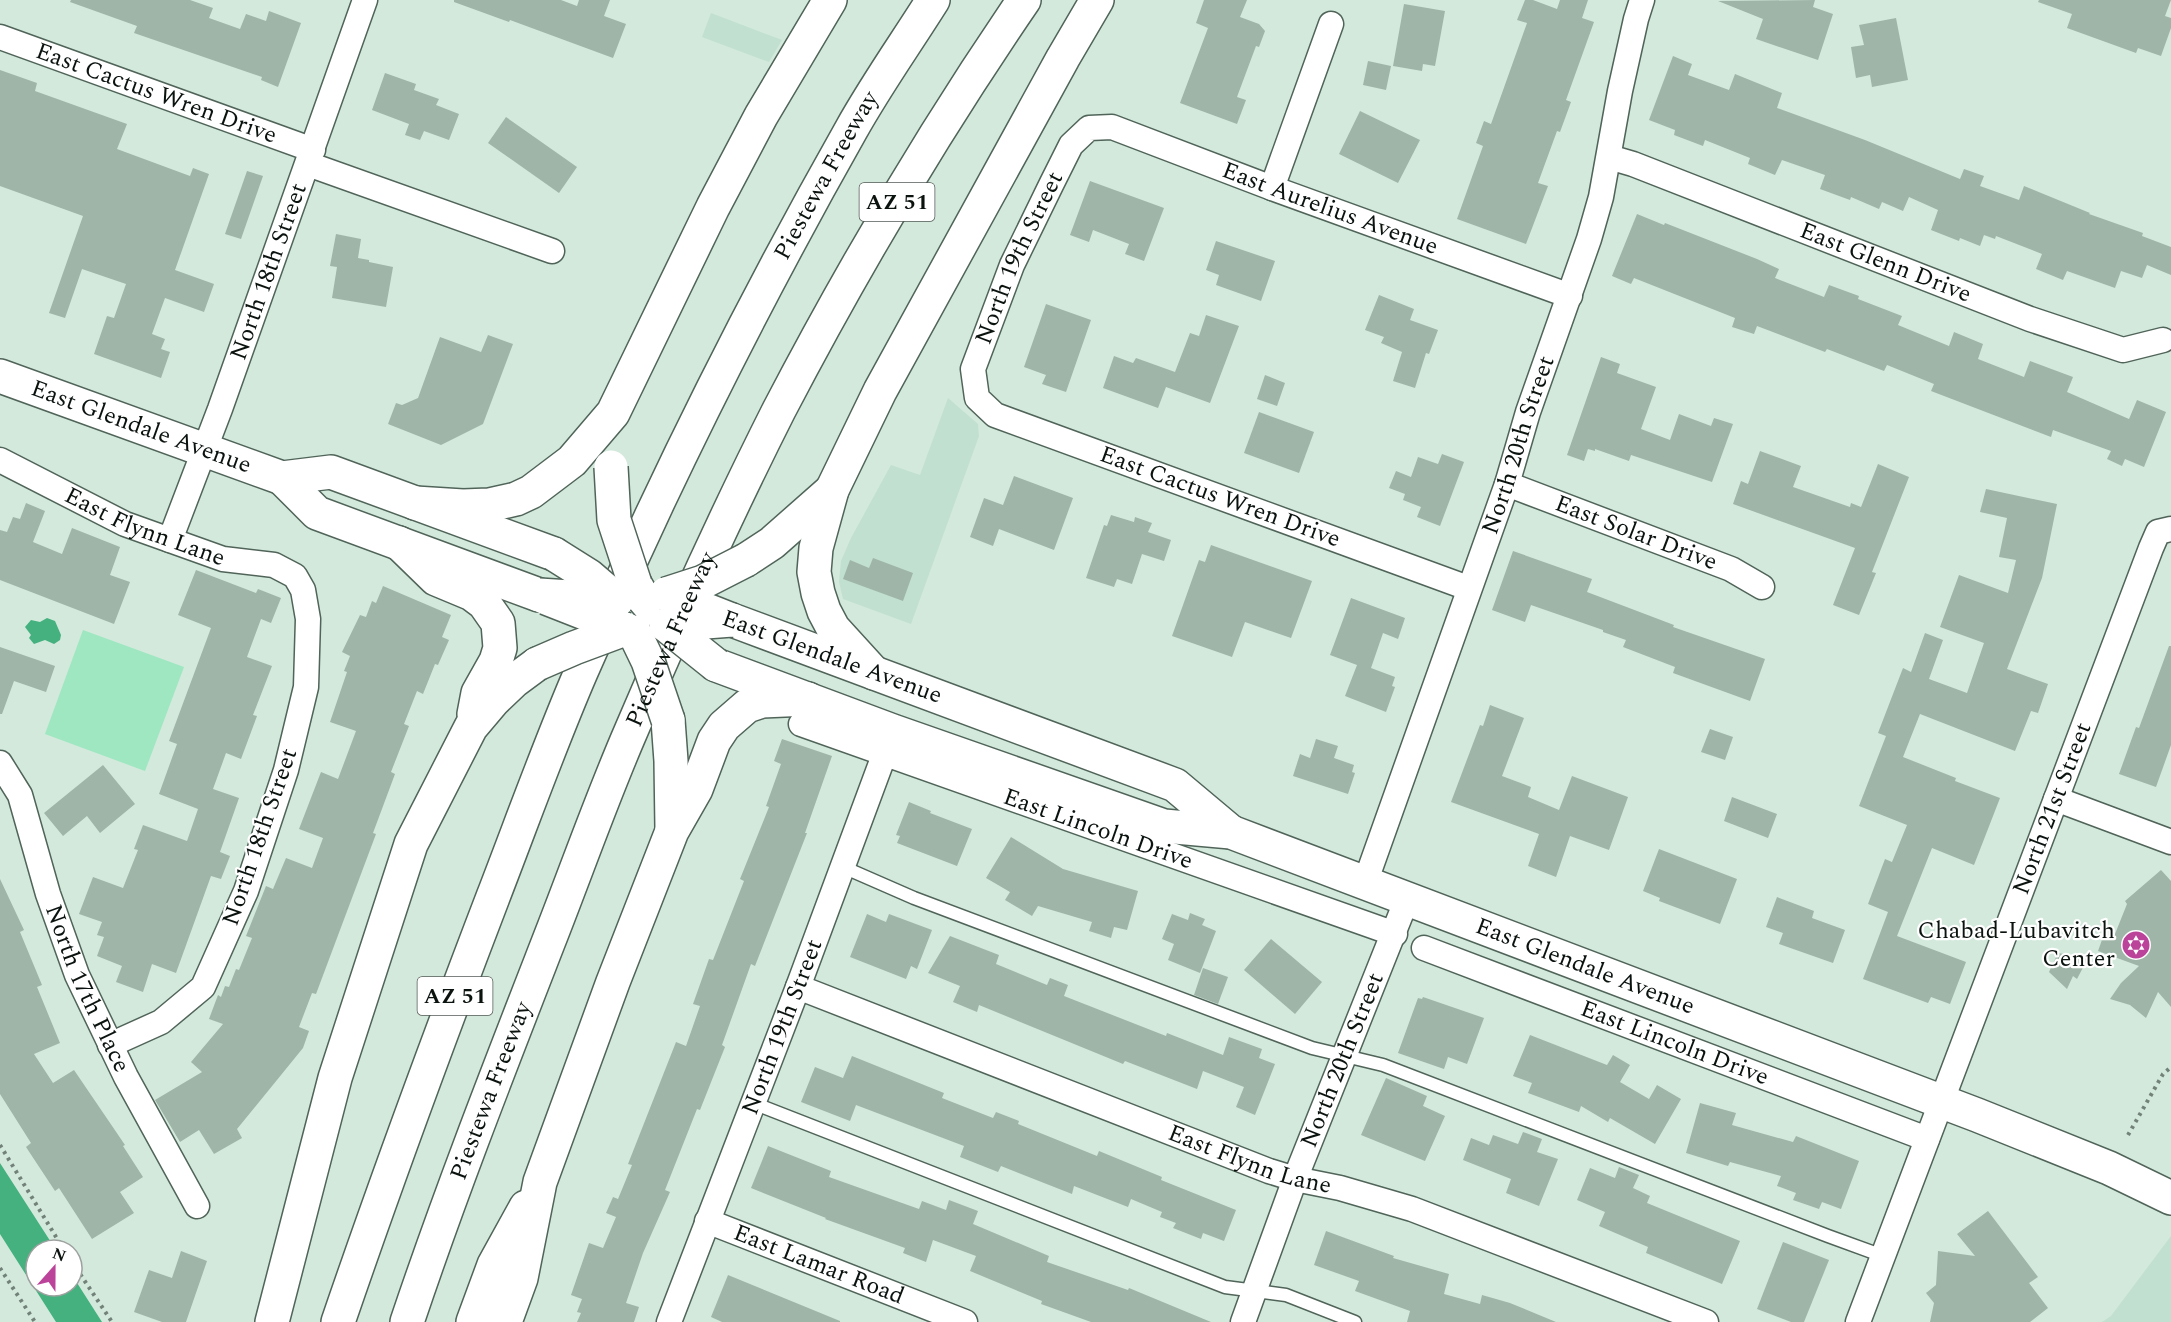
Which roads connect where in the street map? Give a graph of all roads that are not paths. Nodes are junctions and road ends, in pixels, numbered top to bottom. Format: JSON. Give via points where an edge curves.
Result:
{"nodes":[{"id":1,"x":365,"y":0,"type":"edge"},
{"id":2,"x":830,"y":0,"type":"edge"},
{"id":3,"x":933,"y":0,"type":"edge"},
{"id":4,"x":1024,"y":0,"type":"edge"},
{"id":5,"x":1097,"y":0,"type":"edge"},
{"id":6,"x":1642,"y":0,"type":"edge"},
{"id":7,"x":1330,"y":24,"type":"dead end"},
{"id":8,"x":0,"y":37,"type":"edge"},
{"id":9,"x":1089,"y":128,"type":"joint"},
{"id":10,"x":310,"y":157,"type":"junction"},
{"id":11,"x":1609,"y":157,"type":"junction"},
{"id":12,"x":1272,"y":188,"type":"junction"},
{"id":13,"x":552,"y":251,"type":"dead end"},
{"id":14,"x":1570,"y":296,"type":"junction"},
{"id":15,"x":2163,"y":340,"type":"dead end"},
{"id":16,"x":0,"y":376,"type":"edge"},
{"id":17,"x":977,"y":398,"type":"joint"},
{"id":18,"x":613,"y":413,"type":"junction"},
{"id":19,"x":204,"y":450,"type":"junction"},
{"id":20,"x":0,"y":460,"type":"edge"},
{"id":21,"x":282,"y":478,"type":"junction"},
{"id":22,"x":1507,"y":484,"type":"junction"},
{"id":23,"x":832,"y":490,"type":"junction"},
{"id":24,"x":415,"y":503,"type":"junction"},
{"id":25,"x":2165,"y":530,"type":"edge"},
{"id":26,"x":170,"y":540,"type":"junction"},
{"id":27,"x":399,"y":543,"type":"junction"},
{"id":28,"x":295,"y":576,"type":"joint"},
{"id":29,"x":1762,"y":587,"type":"dead end"},
{"id":30,"x":1468,"y":588,"type":"junction"},
{"id":31,"x":640,"y":611,"type":"junction"},
{"id":32,"x":874,"y":673,"type":"junction"},
{"id":33,"x":804,"y":712,"type":"junction"},
{"id":34,"x":471,"y":727,"type":"junction"},
{"id":35,"x":889,"y":742,"type":"junction"},
{"id":36,"x":0,"y":763,"type":"edge"},
{"id":37,"x":2056,"y":799,"type":"junction"},
{"id":38,"x":672,"y":831,"type":"junction"},
{"id":39,"x":1231,"y":832,"type":"junction"},
{"id":40,"x":2171,"y":842,"type":"edge"},
{"id":41,"x":843,"y":867,"type":"junction"},
{"id":42,"x":1365,"y":883,"type":"junction"},
{"id":43,"x":1407,"y":899,"type":"junction"},
{"id":44,"x":1395,"y":934,"type":"junction"},
{"id":45,"x":1424,"y":948,"type":"dead end"},
{"id":46,"x":798,"y":987,"type":"junction"},
{"id":47,"x":110,"y":1045,"type":"junction"},
{"id":48,"x":1344,"y":1054,"type":"junction"},
{"id":49,"x":1941,"y":1102,"type":"junction"},
{"id":50,"x":753,"y":1103,"type":"junction"},
{"id":51,"x":1927,"y":1139,"type":"junction"},
{"id":52,"x":1295,"y":1179,"type":"junction"},
{"id":53,"x":540,"y":1182,"type":"junction"},
{"id":54,"x":2171,"y":1198,"type":"edge"},
{"id":55,"x":197,"y":1206,"type":"dead end"},
{"id":56,"x":707,"y":1221,"type":"junction"},
{"id":57,"x":1883,"y":1256,"type":"junction"},
{"id":58,"x":1254,"y":1290,"type":"junction"},
{"id":59,"x":272,"y":1322,"type":"edge"},
{"id":60,"x":338,"y":1322,"type":"edge"},
{"id":61,"x":407,"y":1322,"type":"edge"},
{"id":62,"x":473,"y":1322,"type":"edge"},
{"id":63,"x":505,"y":1322,"type":"edge"},
{"id":64,"x":669,"y":1322,"type":"edge"},
{"id":65,"x":965,"y":1322,"type":"edge"},
{"id":66,"x":1243,"y":1322,"type":"edge"},
{"id":67,"x":1355,"y":1322,"type":"edge"},
{"id":68,"x":1706,"y":1322,"type":"edge"},
{"id":69,"x":1858,"y":1322,"type":"edge"}],
"edges":[{"from":1,"to":10,"type":"street","name":"North 18th Street"},
{"from":2,"to":18,"type":"main road","via":[[713,207]]},
{"from":3,"to":60,"type":"main road","name":"Piestewa Freeway","number":"AZ 51","via":[[853,126],[792,238],[711,394],[600,630],[553,739],[432,1057]]},
{"from":4,"to":61,"type":"main road","name":"Piestewa Freeway","number":"AZ 51","via":[[934,139],[854,274],[780,410],[708,558],[630,733],[484,1110]]},
{"from":5,"to":23,"type":"main road","via":[[880,391]]},
{"from":6,"to":11,"type":"street","name":"North 20th Street","via":[[1621,84]]},
{"from":7,"to":12,"type":"street"},
{"from":8,"to":10,"type":"street","name":"East Cactus Wren Drive"},
{"from":9,"to":12,"type":"street","name":"East Aurelius Avenue","via":[[1112,127]]},
{"from":9,"to":17,"type":"street","name":"North 19th Street","via":[[1071,145],[1012,265],[973,369]]},
{"from":10,"to":13,"type":"street","name":"East Cactus Wren Drive"},
{"from":10,"to":19,"type":"street","name":"North 18th Street"},
{"from":11,"to":14,"type":"street","name":"North 20th Street","via":[[1601,197]]},
{"from":11,"to":15,"type":"street","name":"East Glenn Drive","via":[[2123,350]]},
{"from":12,"to":14,"type":"street","name":"East Aurelius Avenue"},
{"from":14,"to":22,"type":"street","name":"North 20th Street"},
{"from":16,"to":19,"type":"main road","name":"East Glendale Avenue"},
{"from":17,"to":30,"type":"street","name":"East Cactus Wren Drive","via":[[995,415]]},
{"from":18,"to":24,"type":"main road","via":[[572,460],[516,499],[489,505]]},
{"from":18,"to":31,"type":"main road","bridge":true,"via":[[614,520]]},
{"from":19,"to":21,"type":"main road","name":"East Glendale Avenue"},
{"from":19,"to":26,"type":"street","name":"North 18th Street"},
{"from":20,"to":26,"type":"street","name":"East Flynn Lane","via":[[125,524]]},
{"from":21,"to":24,"type":"main road","name":"East Glendale Avenue","via":[[330,472]]},
{"from":21,"to":27,"type":"main road","name":"East Glendale Avenue","via":[[317,513]]},
{"from":22,"to":29,"type":"street","name":"East Solar Drive","via":[[1731,569]]},
{"from":22,"to":30,"type":"street","name":"North 20th Street"},
{"from":23,"to":31,"type":"main road","bridge":true,"via":[[772,543],[746,560]]},
{"from":23,"to":32,"type":"main road","via":[[816,548],[814,572],[818,593],[833,628]]},
{"from":24,"to":31,"type":"main road","name":"East Glendale Avenue","bridge":true,"via":[[554,554]]},
{"from":25,"to":37,"type":"street","name":"North 21st Street"},
{"from":26,"to":28,"type":"street","name":"East Flynn Lane","via":[[223,559],[274,565]]},
{"from":27,"to":31,"type":"main road","name":"East Glendale Avenue","bridge":true,"via":[[539,595]]},
{"from":27,"to":34,"type":"main road","via":[[436,579],[484,603],[498,623],[500,648],[478,693]]},
{"from":28,"to":47,"type":"street","name":"North 18th Street","via":[[303,590],[308,619],[306,687],[286,770],[246,891],[203,987],[160,1022]]},
{"from":30,"to":42,"type":"street","name":"North 20th Street"},
{"from":31,"to":32,"type":"main road","name":"East Glendale Avenue","bridge":true,"via":[[732,620]]},
{"from":31,"to":33,"type":"main road","name":"East Glendale Avenue","bridge":true,"via":[[716,665]]},
{"from":31,"to":34,"type":"main road","bridge":true,"via":[[537,664],[493,701]]},
{"from":31,"to":38,"type":"main road","bridge":true,"via":[[648,661],[668,720]]},
{"from":32,"to":39,"type":"main road","name":"East Glendale Avenue","via":[[1175,785]]},
{"from":33,"to":35,"type":"main road","name":"East Glendale Avenue"},
{"from":33,"to":38,"type":"main road","via":[[762,701],[739,712],[714,741],[696,789]]},
{"from":34,"to":59,"type":"main road","via":[[411,844],[335,1078]]},
{"from":35,"to":39,"type":"main road","name":"East Glendale Avenue","via":[[1164,826]]},
{"from":35,"to":41,"type":"street","name":"North 19th Street"},
{"from":35,"to":44,"type":"street","name":"East Lincoln Drive"},
{"from":36,"to":47,"type":"street","name":"North 17th Place","via":[[20,795],[48,894],[77,975]]},
{"from":37,"to":40,"type":"street"},
{"from":37,"to":49,"type":"street","name":"North 21st Street"},
{"from":38,"to":53,"type":"main road"},
{"from":39,"to":42,"type":"main road","name":"East Glendale Avenue"},
{"from":41,"to":46,"type":"street","name":"North 19th Street"},
{"from":41,"to":48,"type":"lane","via":[[1290,1040]]},
{"from":42,"to":43,"type":"main road","name":"East Glendale Avenue"},
{"from":43,"to":44,"type":"street","name":"North 20th Street"},
{"from":43,"to":49,"type":"main road","name":"East Glendale Avenue"},
{"from":44,"to":48,"type":"street","name":"North 20th Street"},
{"from":45,"to":51,"type":"street","name":"East Lincoln Drive"},
{"from":46,"to":50,"type":"street","name":"North 19th Street"},
{"from":46,"to":52,"type":"street","name":"East Flynn Lane"},
{"from":47,"to":55,"type":"street","name":"North 17th Place"},
{"from":48,"to":52,"type":"street","name":"North 20th Street"},
{"from":48,"to":57,"type":"lane","via":[[1383,1065]]},
{"from":49,"to":51,"type":"street","name":"North 21st Street"},
{"from":49,"to":54,"type":"main road","via":[[2109,1168]]},
{"from":50,"to":56,"type":"street","name":"North 19th Street"},
{"from":50,"to":58,"type":"lane","via":[[1225,1287]]},
{"from":51,"to":57,"type":"street","name":"North 21st Street"},
{"from":52,"to":58,"type":"street","name":"North 20th Street"},
{"from":52,"to":68,"type":"street","name":"East Flynn Lane","via":[[1412,1209]]},
{"from":53,"to":62,"type":"main road","via":[[494,1265]]},
{"from":53,"to":63,"type":"main road","via":[[521,1278]]},
{"from":56,"to":64,"type":"street","name":"North 19th Street"},
{"from":56,"to":65,"type":"street","name":"East Lamar Road"},
{"from":57,"to":69,"type":"street","name":"North 21st Street"},
{"from":58,"to":66,"type":"street","name":"North 20th Street"},
{"from":58,"to":67,"type":"lane","via":[[1286,1295]]}]}
